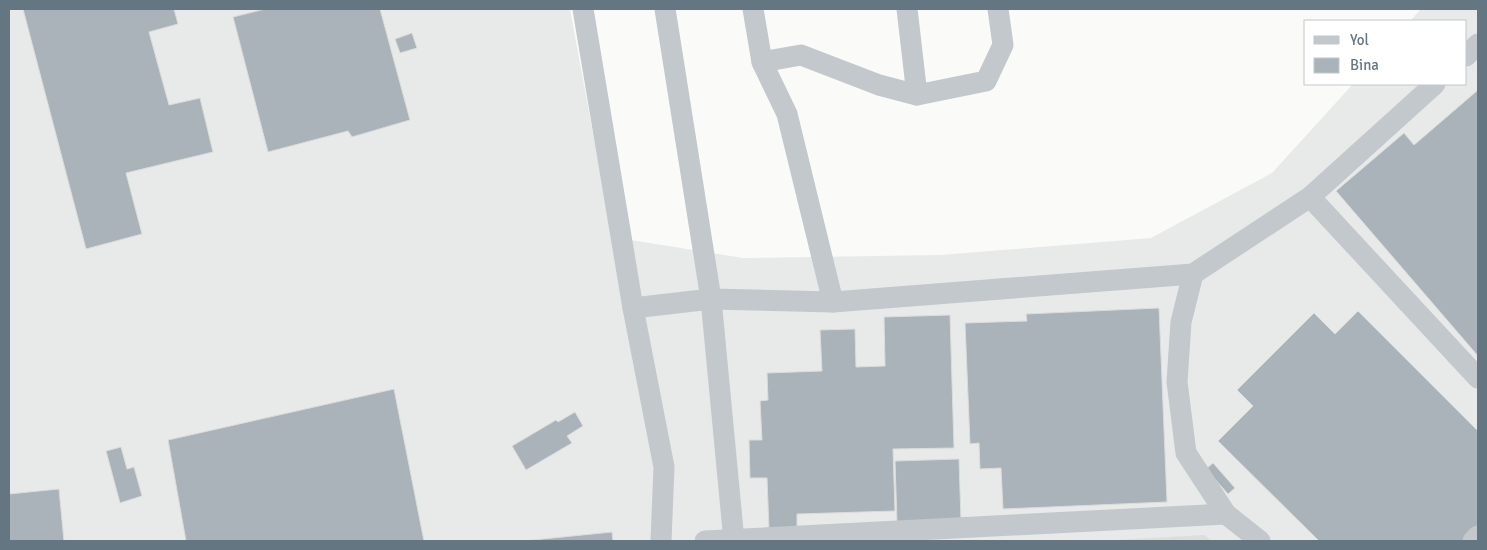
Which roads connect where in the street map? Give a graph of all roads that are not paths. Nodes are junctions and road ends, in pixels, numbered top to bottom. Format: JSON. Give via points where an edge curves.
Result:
{"nodes":[{"id":1,"x":583,"y":9,"type":"edge"},
{"id":2,"x":665,"y":9,"type":"edge"},
{"id":3,"x":753,"y":9,"type":"edge"},
{"id":4,"x":907,"y":9,"type":"edge"},
{"id":5,"x":998,"y":9,"type":"edge"},
{"id":6,"x":1478,"y":44,"type":"edge"},
{"id":7,"x":1467,"y":55,"type":"edge"},
{"id":8,"x":762,"y":62,"type":"junction"},
{"id":9,"x":1434,"y":85,"type":"edge"},
{"id":10,"x":917,"y":95,"type":"junction"},
{"id":11,"x":1310,"y":197,"type":"junction"},
{"id":12,"x":1193,"y":274,"type":"junction"},
{"id":13,"x":711,"y":299,"type":"junction"},
{"id":14,"x":833,"y":302,"type":"junction"},
{"id":15,"x":633,"y":308,"type":"junction"},
{"id":16,"x":1478,"y":378,"type":"edge"},
{"id":17,"x":1226,"y":514,"type":"junction"},
{"id":18,"x":1478,"y":536,"type":"edge"},
{"id":19,"x":734,"y":540,"type":"edge"},
{"id":20,"x":661,"y":541,"type":"edge"},
{"id":21,"x":705,"y":541,"type":"edge"},
{"id":22,"x":1260,"y":541,"type":"edge"},
{"id":23,"x":1473,"y":541,"type":"edge"}],
"edges":[{"from":1,"to":15,"type":"street"},
{"from":2,"to":13,"type":"street"},
{"from":3,"to":8,"type":"street"},
{"from":4,"to":10,"type":"street"},
{"from":5,"to":10,"type":"street","via":[[1003,45],[986,81]]},
{"from":6,"to":7,"type":"street"},
{"from":8,"to":10,"type":"street","via":[[801,55],[879,85]]},
{"from":8,"to":14,"type":"street","via":[[787,114]]},
{"from":9,"to":11,"type":"street"},
{"from":11,"to":12,"type":"street"},
{"from":11,"to":16,"type":"street"},
{"from":12,"to":14,"type":"street"},
{"from":12,"to":17,"type":"street","via":[[1182,322],[1177,382],[1186,453]]},
{"from":13,"to":14,"type":"street"},
{"from":13,"to":15,"type":"street"},
{"from":13,"to":19,"type":"street"},
{"from":15,"to":20,"type":"street","via":[[664,467]]},
{"from":17,"to":19,"type":"street"},
{"from":17,"to":22,"type":"street"},
{"from":18,"to":23,"type":"street"},
{"from":19,"to":21,"type":"street"}]}
